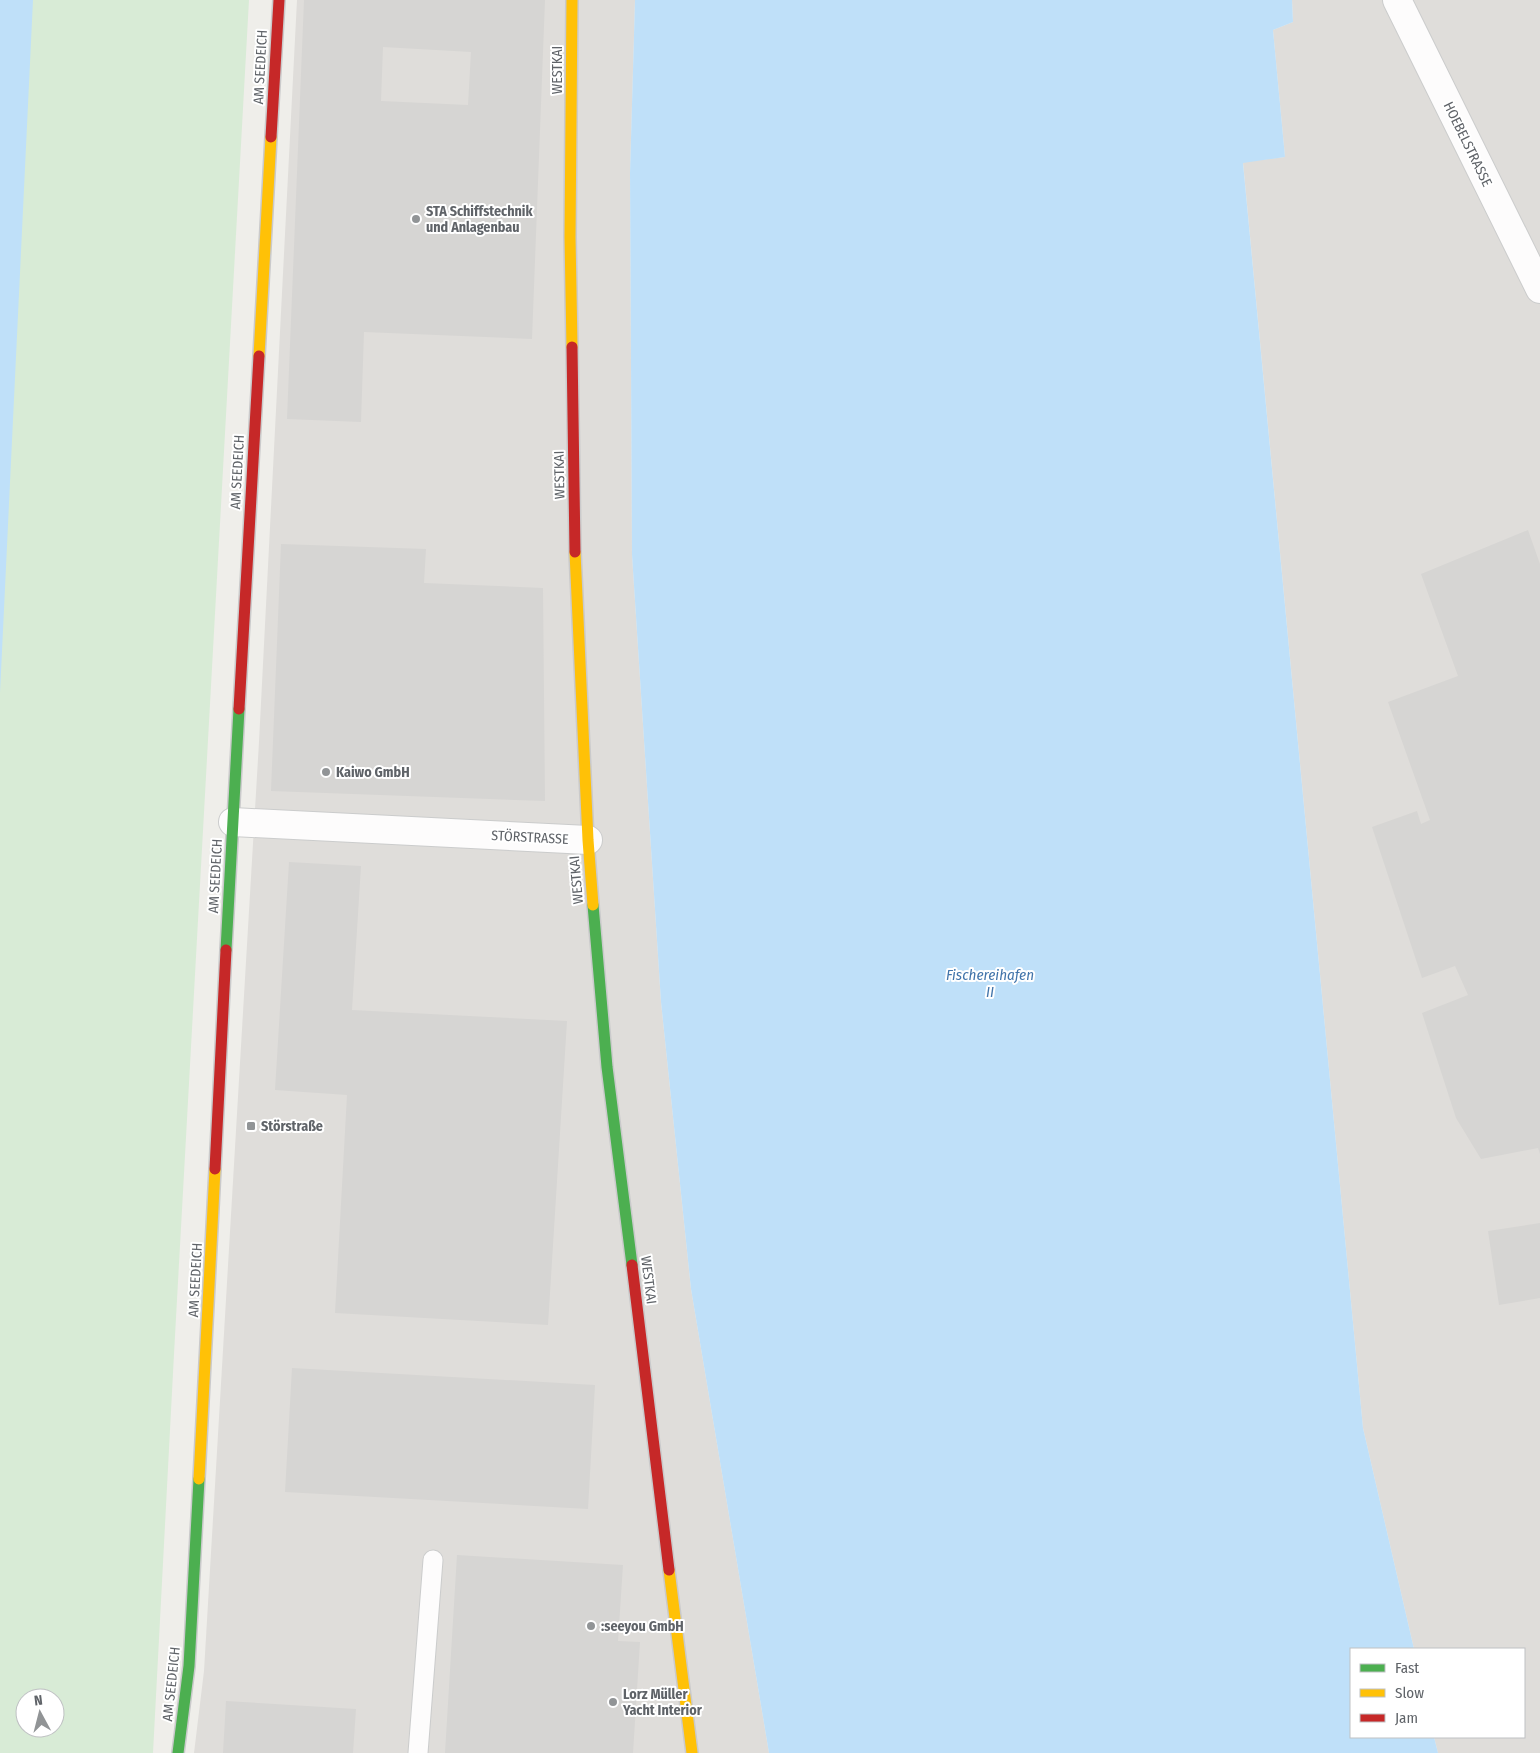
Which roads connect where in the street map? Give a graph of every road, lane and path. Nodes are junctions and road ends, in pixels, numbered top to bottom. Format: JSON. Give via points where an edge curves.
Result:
{"nodes":[{"id":1,"x":279,"y":0,"type":"edge"},
{"id":2,"x":572,"y":0,"type":"edge"},
{"id":3,"x":1397,"y":0,"type":"edge"},
{"id":4,"x":1540,"y":289,"type":"edge"},
{"id":5,"x":233,"y":822,"type":"junction"},
{"id":6,"x":588,"y":840,"type":"junction"},
{"id":7,"x":433,"y":1560,"type":"dead end"},
{"id":8,"x":178,"y":1753,"type":"edge"},
{"id":9,"x":418,"y":1753,"type":"edge"},
{"id":10,"x":692,"y":1753,"type":"edge"}],
"edges":[{"from":1,"to":5,"type":"street","name":"AM SEEDEICH"},
{"from":2,"to":6,"type":"street","name":"WESTKAI","via":[[570,237],[575,568]]},
{"from":3,"to":4,"type":"street","name":"HOEBELSTRASSE"},
{"from":5,"to":6,"type":"street","name":"STÖRSTRASSE"},
{"from":5,"to":8,"type":"street","name":"AM SEEDEICH","via":[[189,1666]]},
{"from":6,"to":10,"type":"street","name":"WESTKAI","via":[[607,1067]]},
{"from":7,"to":9,"type":"lane"}]}
